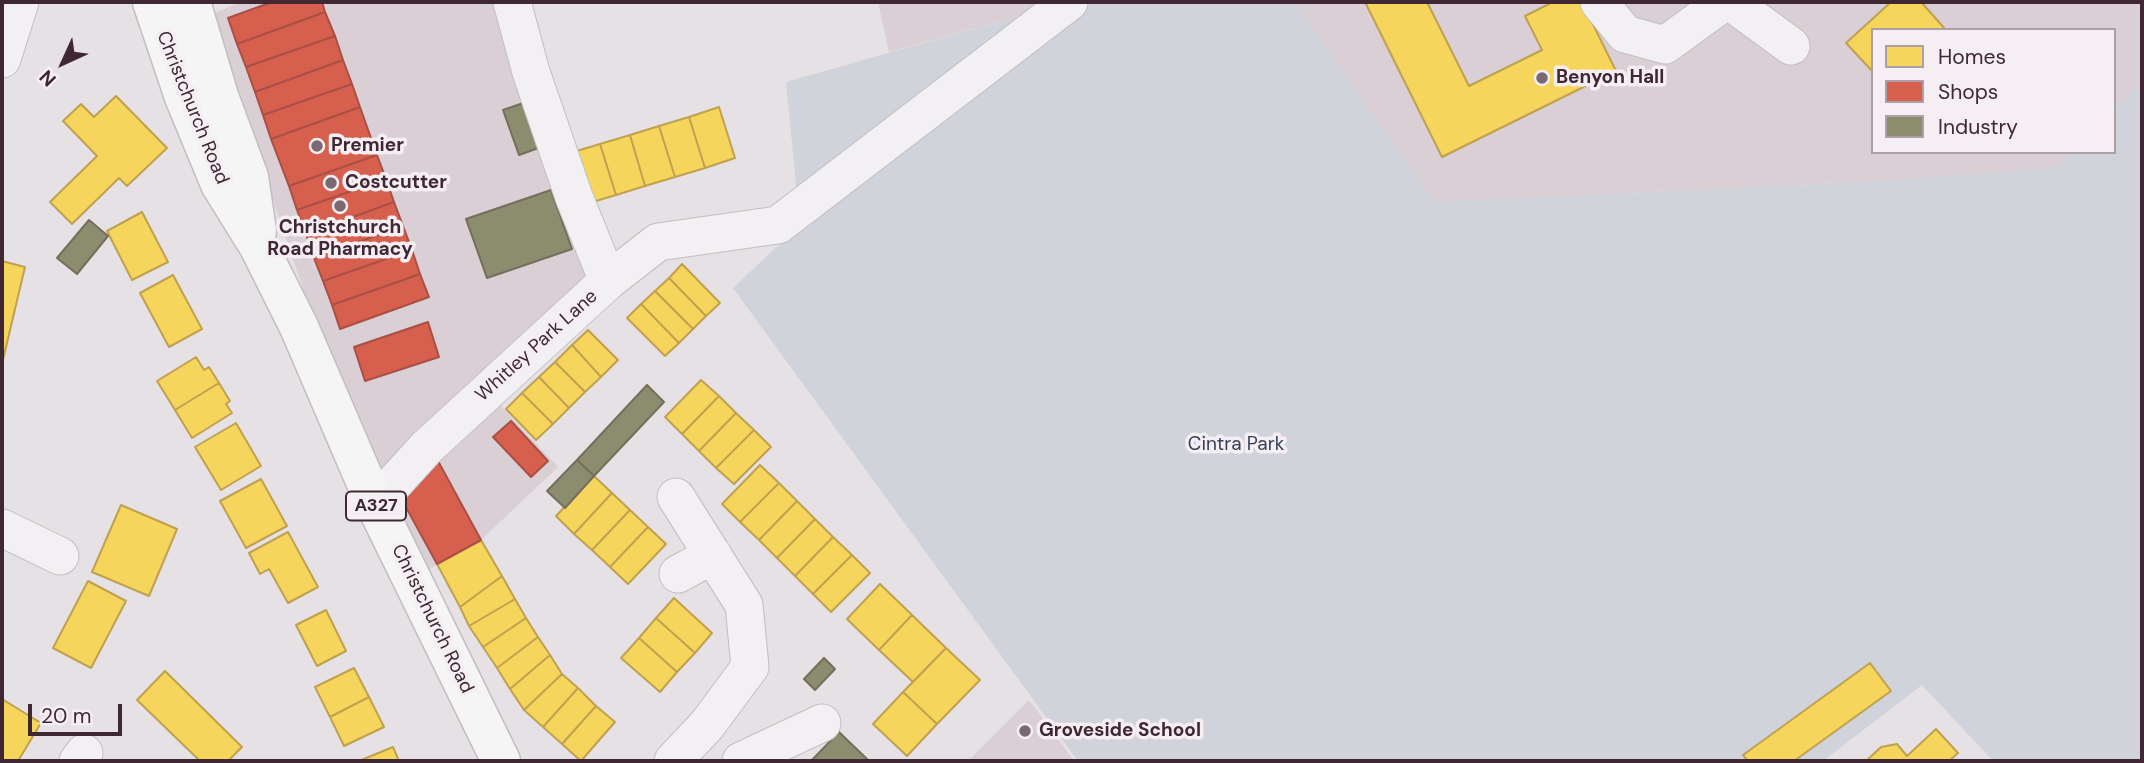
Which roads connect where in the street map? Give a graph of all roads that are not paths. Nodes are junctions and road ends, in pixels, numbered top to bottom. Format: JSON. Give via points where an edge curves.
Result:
{"nodes":[{"id":1,"x":20,"y":2,"type":"edge"},
{"id":2,"x":512,"y":2,"type":"edge"},
{"id":3,"x":1069,"y":2,"type":"edge"},
{"id":4,"x":1599,"y":2,"type":"edge"},
{"id":5,"x":1724,"y":2,"type":"edge"},
{"id":6,"x":1731,"y":2,"type":"edge"},
{"id":7,"x":194,"y":3,"type":"edge"},
{"id":8,"x":154,"y":9,"type":"edge"},
{"id":9,"x":1791,"y":46,"type":"dead end"},
{"id":10,"x":2,"y":59,"type":"edge"},
{"id":11,"x":259,"y":247,"type":"junction"},
{"id":12,"x":608,"y":281,"type":"junction"},
{"id":13,"x":676,"y":497,"type":"dead end"},
{"id":14,"x":375,"y":504,"type":"junction"},
{"id":15,"x":2,"y":528,"type":"edge"},
{"id":16,"x":713,"y":555,"type":"junction"},
{"id":17,"x":60,"y":556,"type":"dead end"},
{"id":18,"x":678,"y":574,"type":"dead end"},
{"id":19,"x":822,"y":723,"type":"dead end"},
{"id":20,"x":501,"y":761,"type":"edge"},
{"id":21,"x":673,"y":761,"type":"edge"},
{"id":22,"x":741,"y":761,"type":"edge"}],
"edges":[{"from":1,"to":10,"type":"street"},
{"from":2,"to":12,"type":"street","via":[[561,160]]},
{"from":3,"to":12,"type":"street","name":"Whitley Park Lane","via":[[778,225],[658,242]]},
{"from":4,"to":5,"type":"street","via":[[1625,34],[1665,45]]},
{"from":6,"to":9,"type":"street"},
{"from":7,"to":8,"type":"street"},
{"from":7,"to":11,"type":"main road","name":"Christchurch Road","number":"A327","via":[[219,96],[248,177]]},
{"from":8,"to":11,"type":"main road","name":"Christchurch Road","number":"A327","via":[[220,184]]},
{"from":11,"to":14,"type":"main road","name":"Christchurch Road","number":"A327","via":[[299,327]]},
{"from":12,"to":14,"type":"street","name":"Whitley Park Lane","via":[[426,448]]},
{"from":13,"to":16,"type":"street"},
{"from":14,"to":20,"type":"main road","name":"Christchurch Road","number":"A327"},
{"from":15,"to":17,"type":"street"},
{"from":16,"to":18,"type":"street"},
{"from":16,"to":21,"type":"street","via":[[744,605],[750,667],[708,725]]},
{"from":19,"to":22,"type":"street"}]}
